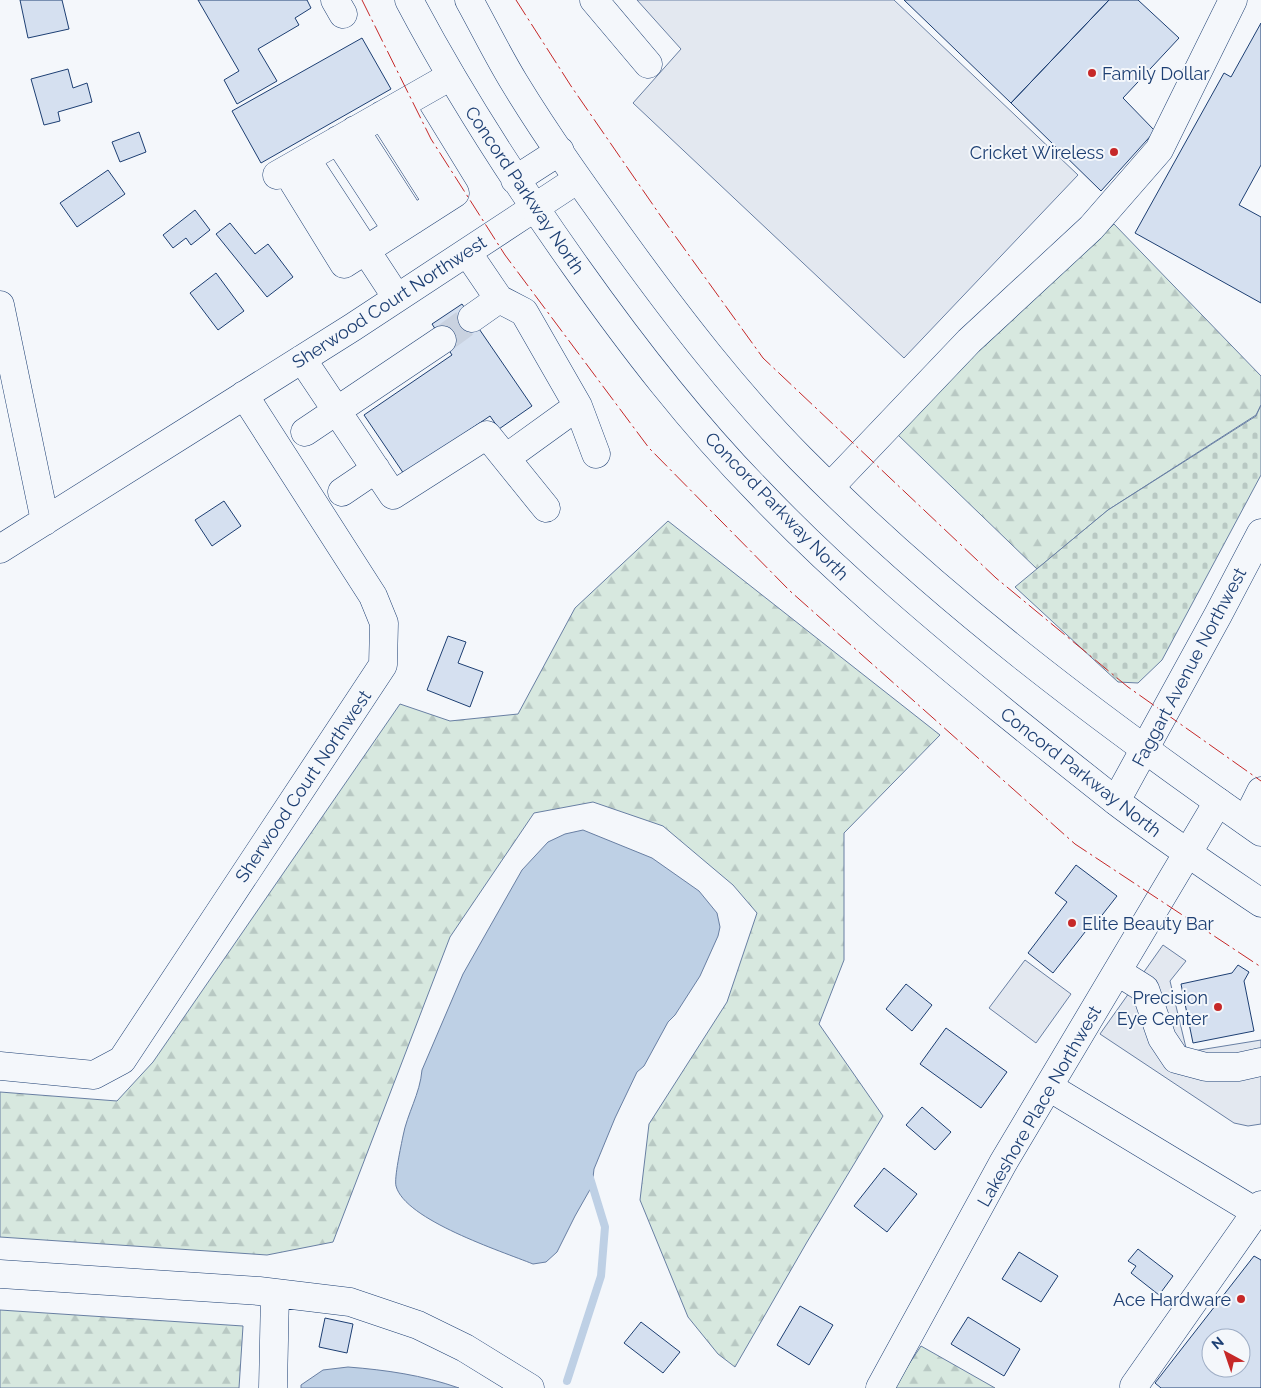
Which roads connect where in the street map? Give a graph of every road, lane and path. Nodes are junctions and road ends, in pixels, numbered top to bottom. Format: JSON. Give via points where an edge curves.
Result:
{"nodes":[{"id":1,"x":409,"y":0,"type":"edge"},
{"id":2,"x":469,"y":0,"type":"edge"},
{"id":3,"x":594,"y":0,"type":"edge"},
{"id":4,"x":1230,"y":1,"type":"edge"},
{"id":5,"x":648,"y":64,"type":"dead end"},
{"id":6,"x":451,"y":76,"type":"junction"},
{"id":7,"x":369,"y":123,"type":"junction"},
{"id":8,"x":560,"y":151,"type":"junction"},
{"id":9,"x":578,"y":178,"type":"junction"},
{"id":10,"x":515,"y":180,"type":"junction"},
{"id":11,"x":534,"y":208,"type":"junction"},
{"id":12,"x":418,"y":216,"type":"junction"},
{"id":13,"x":365,"y":250,"type":"junction"},
{"id":14,"x":467,"y":252,"type":"junction"},
{"id":15,"x":397,"y":298,"type":"junction"},
{"id":16,"x":499,"y":299,"type":"junction"},
{"id":17,"x":0,"y":305,"type":"edge"},
{"id":18,"x":472,"y":318,"type":"tunnel mouth"},
{"id":19,"x":442,"y":340,"type":"tunnel mouth"},
{"id":20,"x":302,"y":359,"type":"junction"},
{"id":21,"x":244,"y":395,"type":"junction"},
{"id":22,"x":578,"y":406,"type":"junction"},
{"id":23,"x":336,"y":410,"type":"junction"},
{"id":24,"x":305,"y":432,"type":"dead end"},
{"id":25,"x":596,"y":454,"type":"dead end"},
{"id":26,"x":506,"y":458,"type":"junction"},
{"id":27,"x":376,"y":469,"type":"junction"},
{"id":28,"x":830,"y":487,"type":"junction"},
{"id":29,"x":342,"y":492,"type":"dead end"},
{"id":30,"x":546,"y":508,"type":"dead end"},
{"id":31,"x":45,"y":521,"type":"junction"},
{"id":32,"x":1260,"y":538,"type":"edge"},
{"id":33,"x":0,"y":549,"type":"edge"},
{"id":34,"x":1145,"y":748,"type":"junction"},
{"id":35,"x":1261,"y":791,"type":"edge"},
{"id":36,"x":1116,"y":801,"type":"junction"},
{"id":37,"x":1218,"y":802,"type":"junction"},
{"id":38,"x":1253,"y":826,"type":"edge"},
{"id":39,"x":1188,"y":854,"type":"junction"},
{"id":40,"x":1261,"y":903,"type":"edge"},
{"id":41,"x":1118,"y":972,"type":"junction"},
{"id":42,"x":1261,"y":1062,"type":"edge"},
{"id":43,"x":0,"y":1066,"type":"edge"},
{"id":44,"x":1049,"y":1087,"type":"junction"},
{"id":45,"x":1258,"y":1208,"type":"edge"},
{"id":46,"x":0,"y":1274,"type":"edge"},
{"id":47,"x":267,"y":1292,"type":"junction"},
{"id":48,"x":1134,"y":1386,"type":"dead end"},
{"id":49,"x":273,"y":1388,"type":"edge"},
{"id":50,"x":530,"y":1388,"type":"edge"},
{"id":51,"x":880,"y":1388,"type":"edge"}],
"edges":[{"from":1,"to":6,"type":"main road","name":"Concord Parkway North"},
{"from":2,"to":8,"type":"main road","via":[[513,81]]},
{"from":3,"to":5,"type":"main road"},
{"from":4,"to":28,"type":"main road","via":[[1159,150],[1092,228],[969,341]]},
{"from":6,"to":7,"type":"main road"},
{"from":6,"to":10,"type":"main road","name":"Concord Parkway North"},
{"from":7,"to":12,"type":"main road"},
{"from":7,"to":12,"type":"main road"},
{"from":7,"to":12,"type":"main road","via":[[455,193]]},
{"from":7,"to":13,"type":"main road","via":[[289,168]]},
{"from":8,"to":9,"type":"main road"},
{"from":8,"to":10,"type":"main road"},
{"from":9,"to":11,"type":"main road","name":"Sherwood Court Northwest"},
{"from":9,"to":28,"type":"main road","via":[[657,289],[731,382]]},
{"from":10,"to":11,"type":"main road","name":"Concord Parkway North"},
{"from":11,"to":14,"type":"main road","name":"Sherwood Court Northwest"},
{"from":11,"to":36,"type":"main road","name":"Concord Parkway North","via":[[606,310],[679,403],[758,492],[843,575],[960,676]]},
{"from":12,"to":13,"type":"main road"},
{"from":13,"to":15,"type":"main road"},
{"from":14,"to":15,"type":"main road","name":"Sherwood Court Northwest"},
{"from":14,"to":16,"type":"main road"},
{"from":15,"to":20,"type":"main road","name":"Sherwood Court Northwest"},
{"from":16,"to":18,"type":"main road"},
{"from":16,"to":22,"type":"main road","via":[[524,312]]},
{"from":17,"to":31,"type":"main road"},
{"from":19,"to":23,"type":"main road"},
{"from":20,"to":21,"type":"main road","name":"Sherwood Court Northwest"},
{"from":20,"to":23,"type":"main road"},
{"from":21,"to":31,"type":"main road","name":"Sherwood Court Northwest"},
{"from":21,"to":43,"type":"main road","name":"Sherwood Court Northwest","via":[[373,596],[384,623],[384,665],[122,1060],[94,1075]]},
{"from":22,"to":25,"type":"main road"},
{"from":22,"to":26,"type":"main road"},
{"from":23,"to":24,"type":"main road"},
{"from":23,"to":27,"type":"main road"},
{"from":26,"to":27,"type":"main road","via":[[487,435],[393,495]]},
{"from":26,"to":30,"type":"main road"},
{"from":27,"to":29,"type":"main road"},
{"from":28,"to":34,"type":"main road","via":[[920,571],[1068,692]]},
{"from":31,"to":33,"type":"main road","name":"Sherwood Court Northwest"},
{"from":32,"to":34,"type":"main road","name":"Faggart Avenue Northwest"},
{"from":34,"to":36,"type":"main road","name":"Faggart Avenue Northwest"},
{"from":34,"to":37,"type":"main road"},
{"from":35,"to":38,"type":"main road"},
{"from":36,"to":39,"type":"main road","name":"Concord Parkway North"},
{"from":37,"to":38,"type":"main road"},
{"from":37,"to":39,"type":"main road","name":"Lakeshore Place Northwest"},
{"from":39,"to":40,"type":"main road","name":"Concord Parkway North"},
{"from":39,"to":41,"type":"main road","name":"Lakeshore Place Northwest"},
{"from":41,"to":42,"type":"main road","via":[[1145,989],[1162,1038],[1176,1059],[1206,1067],[1238,1068]]},
{"from":41,"to":44,"type":"main road","name":"Lakeshore Place Northwest"},
{"from":44,"to":45,"type":"main road"},
{"from":44,"to":51,"type":"main road","name":"Lakeshore Place Northwest","via":[[1003,1163]]},
{"from":45,"to":48,"type":"main road"},
{"from":46,"to":47,"type":"main road"},
{"from":47,"to":49,"type":"main road"},
{"from":47,"to":50,"type":"main road","via":[[350,1302],[418,1325],[465,1348]]}]}
